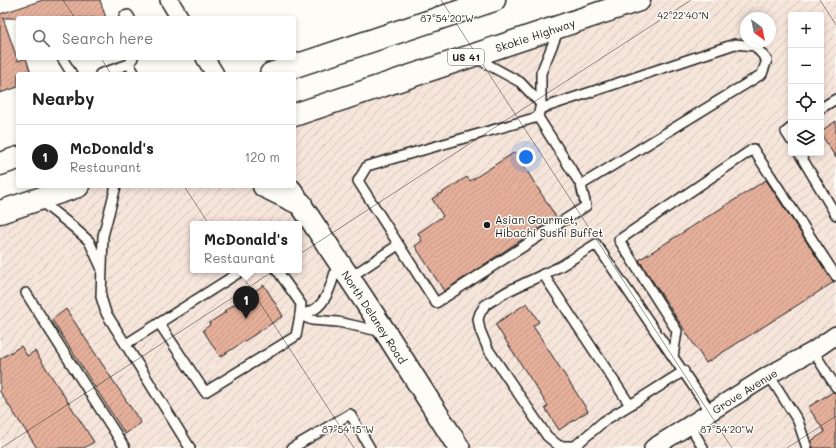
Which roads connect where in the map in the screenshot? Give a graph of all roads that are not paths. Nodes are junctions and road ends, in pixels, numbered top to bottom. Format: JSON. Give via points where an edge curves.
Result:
{"nodes":[{"id":1,"x":169,"y":0,"type":"edge"},
{"id":2,"x":494,"y":0,"type":"edge"},
{"id":3,"x":639,"y":0,"type":"edge"},
{"id":4,"x":178,"y":16,"type":"edge"},
{"id":5,"x":561,"y":26,"type":"junction"},
{"id":6,"x":472,"y":56,"type":"junction"},
{"id":7,"x":206,"y":60,"type":"edge"},
{"id":8,"x":67,"y":61,"type":"edge"},
{"id":9,"x":131,"y":61,"type":"edge"},
{"id":10,"x":71,"y":72,"type":"edge"},
{"id":11,"x":105,"y":72,"type":"edge"},
{"id":12,"x":134,"y":72,"type":"edge"},
{"id":13,"x":214,"y":72,"type":"edge"},
{"id":14,"x":277,"y":72,"type":"edge"},
{"id":15,"x":836,"y":99,"type":"edge"},
{"id":16,"x":824,"y":106,"type":"edge"},
{"id":17,"x":540,"y":110,"type":"junction"},
{"id":18,"x":296,"y":114,"type":"edge"},
{"id":19,"x":801,"y":156,"type":"edge"},
{"id":20,"x":16,"y":159,"type":"edge"},
{"id":21,"x":0,"y":164,"type":"edge"},
{"id":22,"x":581,"y":185,"type":"junction"},
{"id":23,"x":72,"y":188,"type":"edge"},
{"id":24,"x":115,"y":188,"type":"edge"},
{"id":25,"x":268,"y":188,"type":"edge"},
{"id":26,"x":289,"y":188,"type":"edge"},
{"id":27,"x":39,"y":199,"type":"junction"},
{"id":28,"x":300,"y":204,"type":"junction"},
{"id":29,"x":0,"y":212,"type":"edge"},
{"id":30,"x":836,"y":215,"type":"edge"},
{"id":31,"x":398,"y":245,"type":"junction"},
{"id":32,"x":102,"y":268,"type":"junction"},
{"id":33,"x":344,"y":270,"type":"junction"},
{"id":34,"x":238,"y":273,"type":"edge"},
{"id":35,"x":279,"y":273,"type":"edge"},
{"id":36,"x":543,"y":274,"type":"junction"},
{"id":37,"x":836,"y":276,"type":"edge"},
{"id":38,"x":26,"y":293,"type":"dead end"},
{"id":39,"x":300,"y":315,"type":"junction"},
{"id":40,"x":158,"y":323,"type":"junction"},
{"id":41,"x":386,"y":333,"type":"junction"},
{"id":42,"x":836,"y":335,"type":"edge"},
{"id":43,"x":126,"y":344,"type":"junction"},
{"id":44,"x":813,"y":351,"type":"junction"},
{"id":45,"x":674,"y":357,"type":"junction"},
{"id":46,"x":684,"y":371,"type":"junction"},
{"id":47,"x":769,"y":375,"type":"junction"},
{"id":48,"x":836,"y":387,"type":"edge"},
{"id":49,"x":630,"y":405,"type":"junction"},
{"id":50,"x":711,"y":412,"type":"junction"},
{"id":51,"x":690,"y":425,"type":"junction"},
{"id":52,"x":125,"y":448,"type":"edge"},
{"id":53,"x":190,"y":448,"type":"edge"},
{"id":54,"x":292,"y":448,"type":"edge"},
{"id":55,"x":370,"y":448,"type":"edge"},
{"id":56,"x":459,"y":448,"type":"edge"},
{"id":57,"x":653,"y":448,"type":"edge"},
{"id":58,"x":703,"y":448,"type":"edge"},
{"id":59,"x":808,"y":448,"type":"edge"}],
"edges":[{"from":1,"to":4,"type":"street"},
{"from":2,"to":14,"type":"highway"},
{"from":3,"to":5,"type":"highway","name":"Skokie Highway","number":"US 41"},
{"from":5,"to":6,"type":"highway","name":"Skokie Highway","number":"US 41"},
{"from":5,"to":17,"type":"lane","via":[[542,73]]},
{"from":6,"to":17,"type":"lane","via":[[520,82]]},
{"from":6,"to":18,"type":"highway","name":"Skokie Highway","number":"US 41"},
{"from":7,"to":13,"type":"street"},
{"from":8,"to":10,"type":"lane"},
{"from":9,"to":11,"type":"lane"},
{"from":9,"to":12,"type":"lane"},
{"from":15,"to":16,"type":"lane"},
{"from":17,"to":22,"type":"lane"},
{"from":17,"to":22,"type":"lane","via":[[735,44],[755,46],[767,60],[762,74]]},
{"from":17,"to":31,"type":"lane","via":[[367,166],[358,181]]},
{"from":19,"to":30,"type":"lane"},
{"from":20,"to":21,"type":"highway"},
{"from":22,"to":31,"type":"lane","via":[[586,206],[436,304]]},
{"from":23,"to":27,"type":"highway"},
{"from":24,"to":32,"type":"lane","via":[[103,236]]},
{"from":25,"to":28,"type":"highway"},
{"from":26,"to":28,"type":"street","name":"North Delaney Road"},
{"from":27,"to":29,"type":"highway"},
{"from":27,"to":32,"type":"lane","via":[[89,241]]},
{"from":28,"to":33,"type":"street","name":"North Delaney Road"},
{"from":31,"to":33,"type":"lane"},
{"from":32,"to":43,"type":"lane","via":[[101,297],[106,313]]},
{"from":33,"to":39,"type":"lane","via":[[323,302],[316,309]]},
{"from":33,"to":41,"type":"street","name":"North Delaney Road"},
{"from":34,"to":40,"type":"lane"},
{"from":35,"to":39,"type":"lane","via":[[301,304]]},
{"from":36,"to":45,"type":"lane","via":[[562,266],[596,244]]},
{"from":36,"to":49,"type":"lane"},
{"from":36,"to":49,"type":"lane","via":[[485,305],[478,319],[488,349],[547,436],[559,446],[575,446],[604,421]]},
{"from":37,"to":45,"type":"lane","via":[[753,149],[619,240],[677,331]]},
{"from":38,"to":52,"type":"lane"},
{"from":39,"to":40,"type":"lane","via":[[296,336],[205,392]]},
{"from":39,"to":41,"type":"lane","via":[[312,320],[338,322]]},
{"from":40,"to":43,"type":"lane"},
{"from":41,"to":56,"type":"street","name":"North Delaney Road"},
{"from":42,"to":44,"type":"street","name":"Grove Avenue"},
{"from":43,"to":53,"type":"lane"},
{"from":44,"to":47,"type":"street","name":"Grove Avenue"},
{"from":44,"to":48,"type":"lane"},
{"from":45,"to":46,"type":"lane"},
{"from":46,"to":49,"type":"lane"},
{"from":46,"to":50,"type":"lane"},
{"from":47,"to":50,"type":"street","name":"Grove Avenue"},
{"from":47,"to":59,"type":"lane","via":[[798,421]]},
{"from":50,"to":51,"type":"street","name":"Grove Avenue"},
{"from":51,"to":57,"type":"street","name":"Grove Avenue"},
{"from":51,"to":58,"type":"lane"},
{"from":54,"to":55,"type":"lane","via":[[350,414]]}]}
